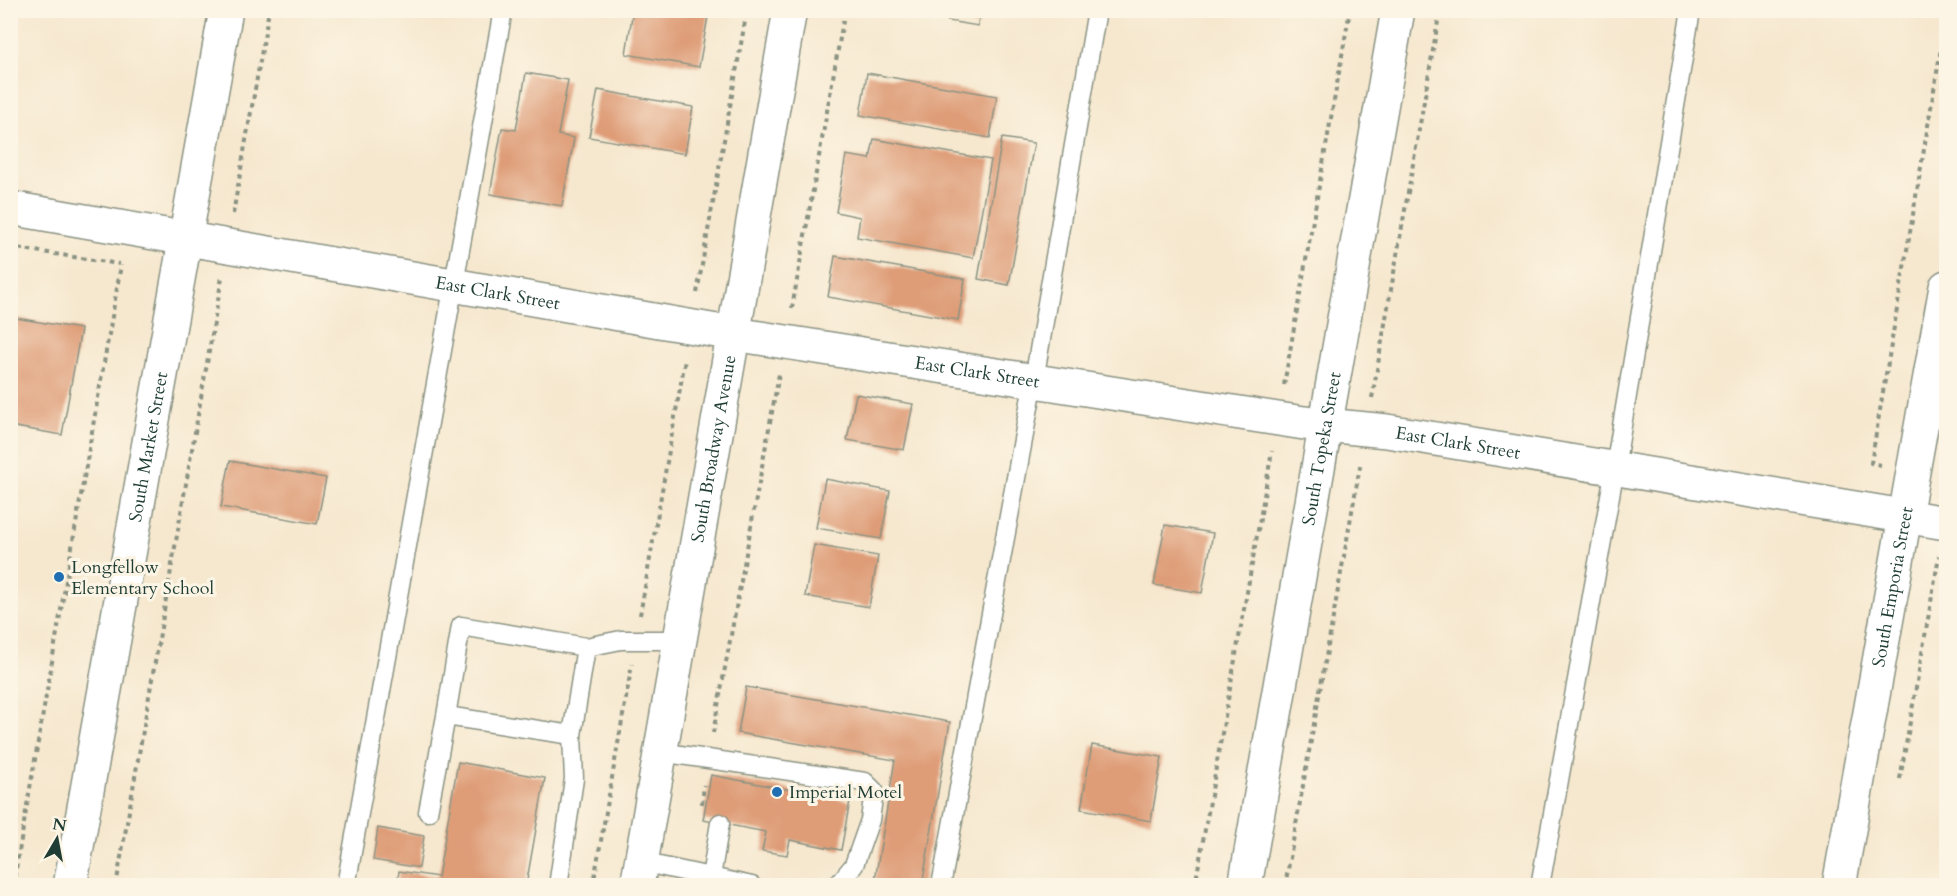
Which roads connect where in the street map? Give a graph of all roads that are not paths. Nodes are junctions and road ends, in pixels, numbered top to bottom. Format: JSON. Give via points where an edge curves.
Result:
{"nodes":[{"id":1,"x":226,"y":10,"type":"edge"},
{"id":2,"x":503,"y":10,"type":"edge"},
{"id":3,"x":790,"y":10,"type":"edge"},
{"id":4,"x":1097,"y":10,"type":"edge"},
{"id":5,"x":1398,"y":10,"type":"edge"},
{"id":6,"x":1691,"y":10,"type":"edge"},
{"id":7,"x":10,"y":208,"type":"edge"},
{"id":8,"x":186,"y":238,"type":"junction"},
{"id":9,"x":454,"y":284,"type":"junction"},
{"id":10,"x":1947,"y":287,"type":"edge"},
{"id":11,"x":734,"y":334,"type":"junction"},
{"id":12,"x":1034,"y":380,"type":"junction"},
{"id":13,"x":1324,"y":425,"type":"junction"},
{"id":14,"x":1615,"y":468,"type":"junction"},
{"id":15,"x":1905,"y":516,"type":"junction"},
{"id":16,"x":1946,"y":523,"type":"edge"},
{"id":17,"x":680,"y":640,"type":"junction"},
{"id":18,"x":586,"y":647,"type":"junction"},
{"id":19,"x":446,"y":716,"type":"junction"},
{"id":20,"x":572,"y":735,"type":"junction"},
{"id":21,"x":660,"y":752,"type":"junction"},
{"id":22,"x":428,"y":812,"type":"dead end"},
{"id":23,"x":720,"y":823,"type":"dead end"},
{"id":24,"x":639,"y":874,"type":"edge"},
{"id":25,"x":711,"y":877,"type":"junction"},
{"id":26,"x":70,"y":885,"type":"edge"},
{"id":27,"x":346,"y":885,"type":"edge"},
{"id":28,"x":558,"y":885,"type":"edge"},
{"id":29,"x":752,"y":885,"type":"edge"},
{"id":30,"x":837,"y":885,"type":"edge"},
{"id":31,"x":941,"y":885,"type":"edge"},
{"id":32,"x":1245,"y":885,"type":"edge"},
{"id":33,"x":1540,"y":885,"type":"edge"},
{"id":34,"x":1839,"y":885,"type":"edge"}],
"edges":[{"from":1,"to":8,"type":"street","name":"South Market Street"},
{"from":2,"to":9,"type":"lane"},
{"from":3,"to":11,"type":"street","name":"South Broadway Avenue"},
{"from":4,"to":12,"type":"lane"},
{"from":5,"to":13,"type":"street","name":"South Topeka Street"},
{"from":6,"to":14,"type":"lane"},
{"from":7,"to":8,"type":"street","name":"East Clark Street"},
{"from":8,"to":9,"type":"street","name":"East Clark Street"},
{"from":8,"to":26,"type":"street","name":"South Market Street"},
{"from":9,"to":11,"type":"street","name":"East Clark Street"},
{"from":9,"to":27,"type":"lane"},
{"from":10,"to":15,"type":"street","name":"South Emporia Street"},
{"from":11,"to":12,"type":"street","name":"East Clark Street"},
{"from":11,"to":17,"type":"street","name":"South Broadway Avenue"},
{"from":12,"to":13,"type":"street","name":"East Clark Street"},
{"from":12,"to":31,"type":"lane"},
{"from":13,"to":14,"type":"street","name":"East Clark Street","via":[[1387,431]]},
{"from":13,"to":32,"type":"street","name":"South Topeka Street"},
{"from":14,"to":15,"type":"street","name":"East Clark Street"},
{"from":14,"to":33,"type":"lane"},
{"from":15,"to":16,"type":"street","name":"East Clark Street"},
{"from":15,"to":34,"type":"street","name":"South Emporia Street"},
{"from":17,"to":18,"type":"lane","via":[[621,640]]},
{"from":17,"to":21,"type":"street","name":"South Broadway Avenue"},
{"from":18,"to":19,"type":"lane","via":[[461,626]]},
{"from":18,"to":20,"type":"lane"},
{"from":19,"to":20,"type":"lane"},
{"from":19,"to":22,"type":"lane"},
{"from":20,"to":28,"type":"lane","via":[[574,779]]},
{"from":21,"to":24,"type":"street","name":"South Broadway Avenue"},
{"from":21,"to":30,"type":"lane","via":[[708,759],[729,770],[865,782],[874,791],[870,820],[854,865]]},
{"from":23,"to":25,"type":"lane"},
{"from":24,"to":25,"type":"lane"},
{"from":25,"to":29,"type":"lane"}]}
